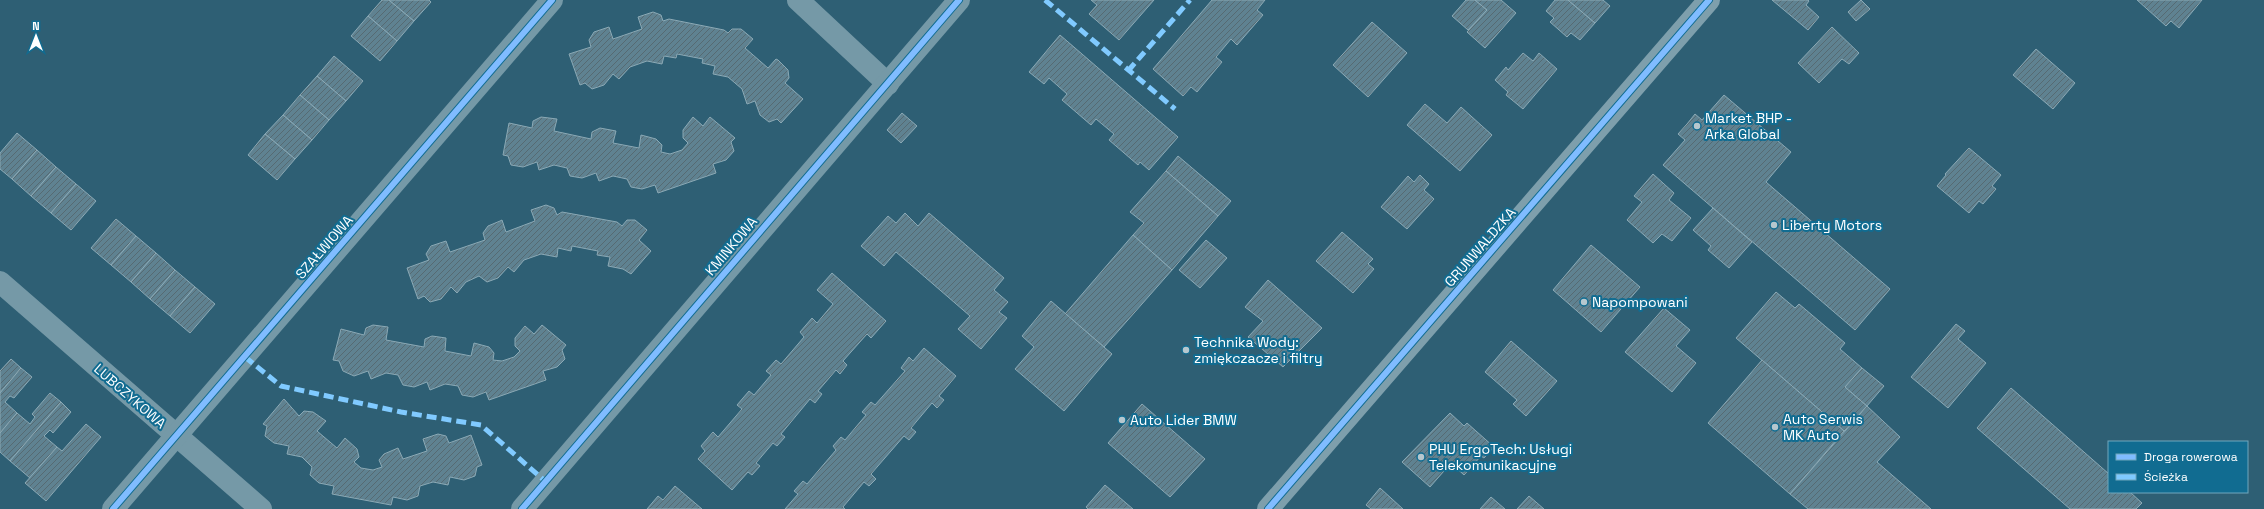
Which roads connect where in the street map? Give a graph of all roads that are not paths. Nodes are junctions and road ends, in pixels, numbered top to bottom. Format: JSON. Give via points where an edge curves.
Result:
{"nodes":[{"id":1,"x":552,"y":0,"type":"edge"},
{"id":2,"x":798,"y":0,"type":"edge"},
{"id":3,"x":959,"y":0,"type":"edge"},
{"id":4,"x":1709,"y":0,"type":"edge"},
{"id":5,"x":888,"y":84,"type":"junction"},
{"id":6,"x":0,"y":282,"type":"edge"},
{"id":7,"x":177,"y":437,"type":"junction"},
{"id":8,"x":113,"y":509,"type":"edge"},
{"id":9,"x":261,"y":509,"type":"edge"},
{"id":10,"x":522,"y":509,"type":"edge"},
{"id":11,"x":1268,"y":509,"type":"edge"}],
"edges":[{"from":1,"to":7,"type":"street","name":"SZAŁWIOWA"},
{"from":2,"to":5,"type":"street"},
{"from":3,"to":5,"type":"street","name":"KMINKOWA"},
{"from":4,"to":11,"type":"street","name":"GRUNWALDZKA"},
{"from":5,"to":10,"type":"street","name":"KMINKOWA"},
{"from":6,"to":7,"type":"street","name":"LUBCZYKOWA"},
{"from":7,"to":8,"type":"street","name":"SZAŁWIOWA"},
{"from":7,"to":9,"type":"street","name":"LUBCZYKOWA"}]}
